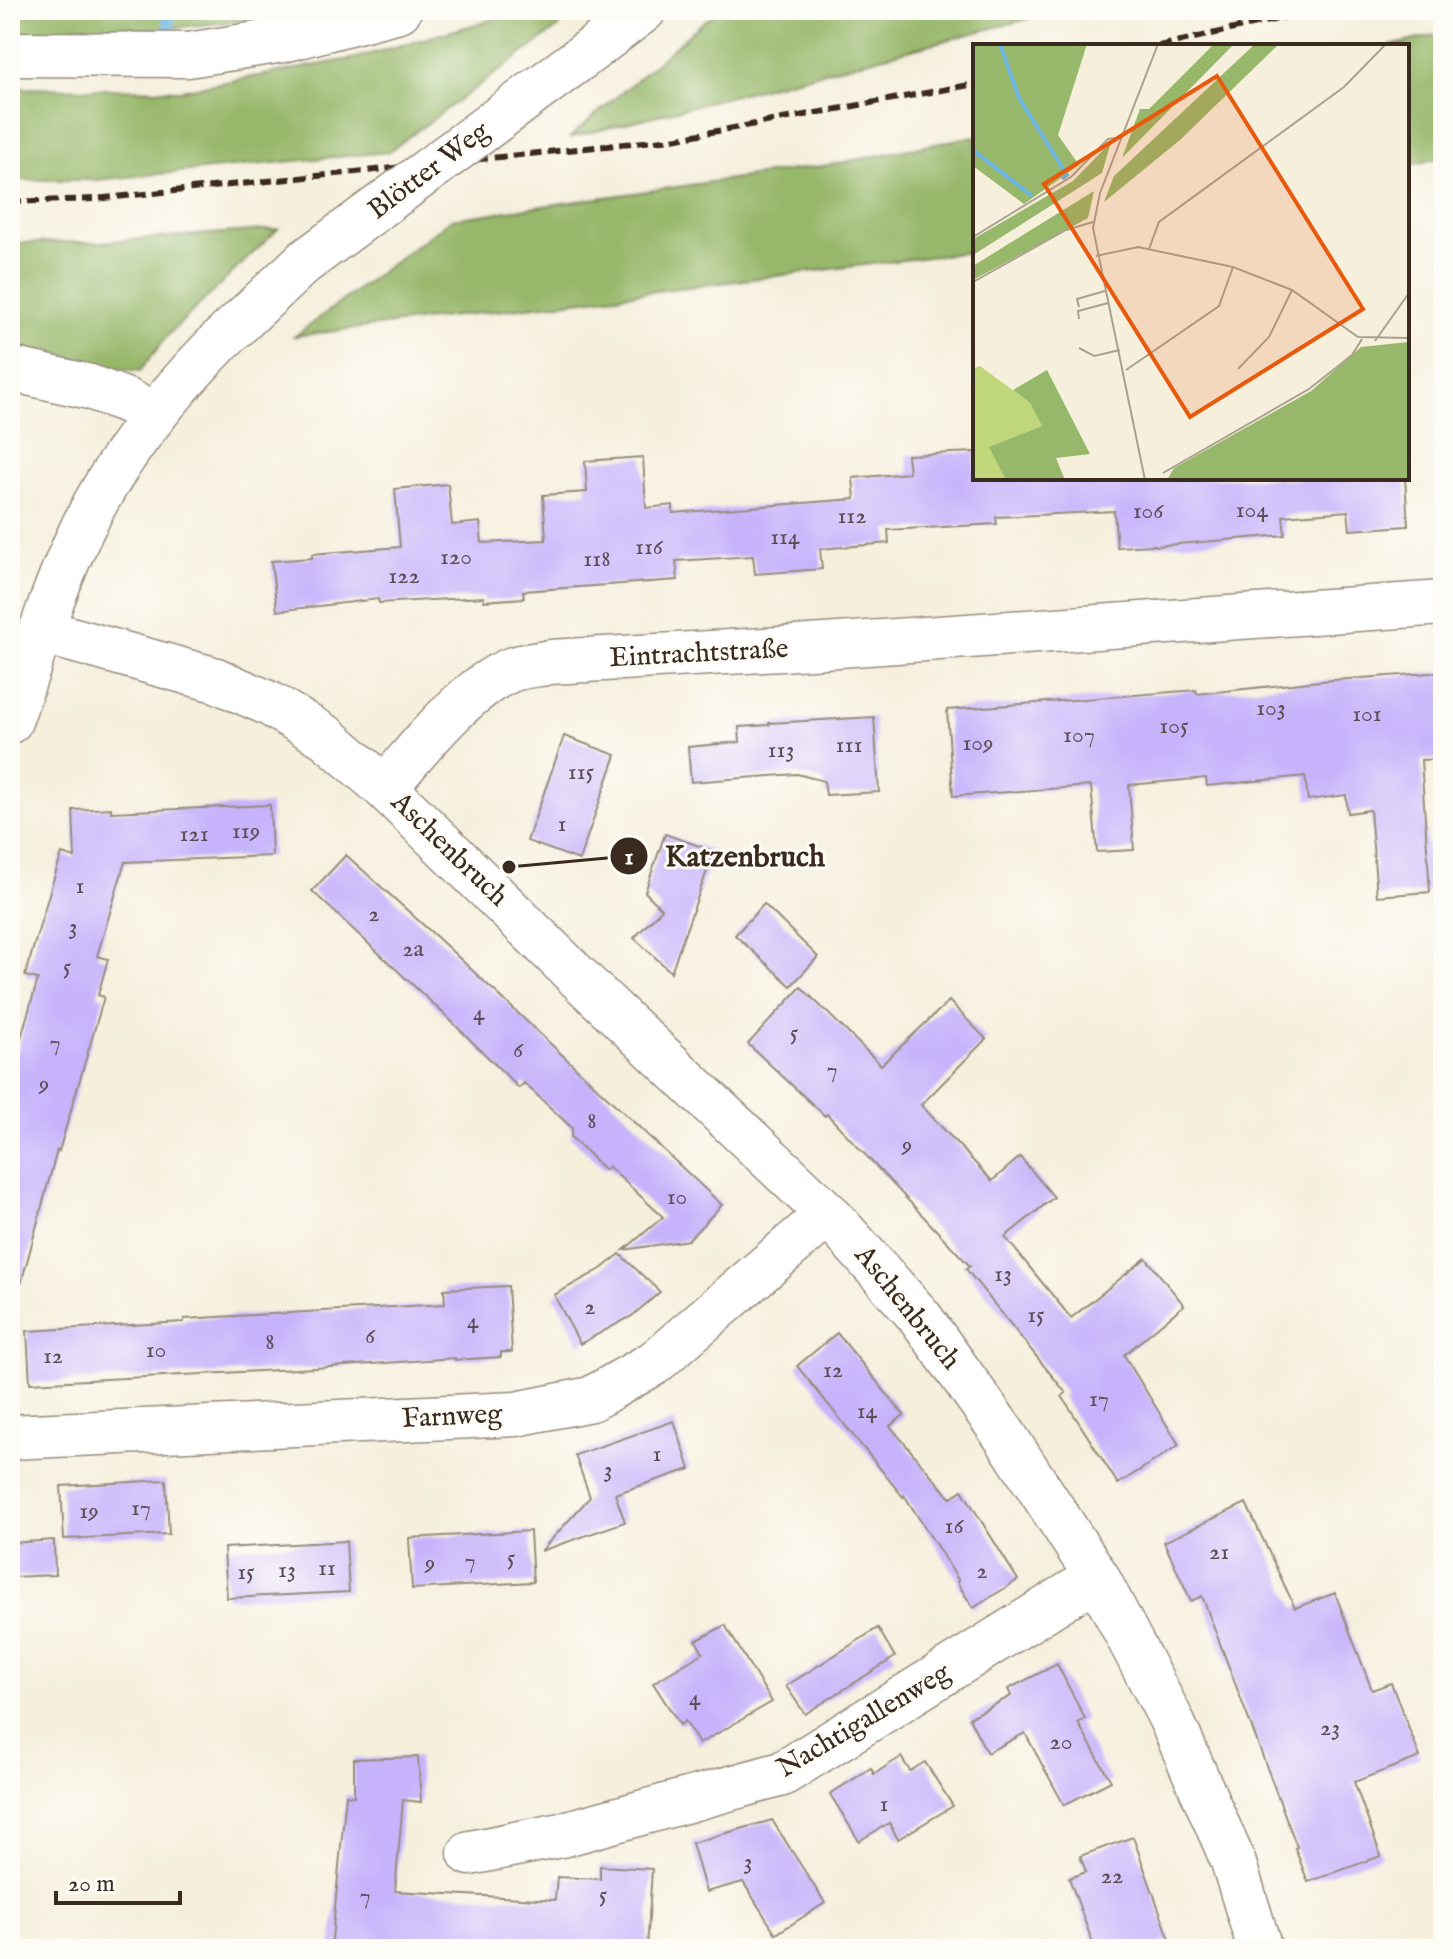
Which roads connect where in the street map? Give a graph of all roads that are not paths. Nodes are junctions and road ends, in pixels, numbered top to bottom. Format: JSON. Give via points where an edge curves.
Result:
{"nodes":[{"id":1,"x":399,"y":10,"type":"edge"},
{"id":2,"x":644,"y":10,"type":"edge"},
{"id":3,"x":10,"y":54,"type":"edge"},
{"id":4,"x":10,"y":369,"type":"edge"},
{"id":5,"x":153,"y":414,"type":"junction"},
{"id":6,"x":1443,"y":603,"type":"edge"},
{"id":7,"x":41,"y":631,"type":"junction"},
{"id":8,"x":10,"y":721,"type":"edge"},
{"id":9,"x":385,"y":788,"type":"junction"},
{"id":10,"x":828,"y":1214,"type":"junction"},
{"id":11,"x":10,"y":1437,"type":"edge"},
{"id":12,"x":1097,"y":1577,"type":"junction"},
{"id":13,"x":470,"y":1853,"type":"dead end"},
{"id":14,"x":1260,"y":1949,"type":"edge"}],
"edges":[{"from":1,"to":3,"type":"street","via":[[283,40],[188,55]]},
{"from":2,"to":5,"type":"street","name":"Blötter Weg","bridge":true,"via":[[303,263],[189,372]]},
{"from":4,"to":5,"type":"street","via":[[90,387]]},
{"from":5,"to":7,"type":"street","name":"Blötter Weg","via":[[83,526]]},
{"from":6,"to":9,"type":"street","name":"Eintrachtstraße","via":[[550,662],[514,669],[485,684],[436,728]]},
{"from":7,"to":8,"type":"street","name":"Blötter Weg"},
{"from":7,"to":9,"type":"street","via":[[216,680],[270,704],[326,737]]},
{"from":9,"to":10,"type":"street","name":"Aschenbruch"},
{"from":10,"to":11,"type":"street","name":"Farnweg","via":[[654,1363],[591,1399],[516,1414]]},
{"from":10,"to":12,"type":"street","name":"Aschenbruch","via":[[920,1317]]},
{"from":12,"to":13,"type":"street","name":"Nachtigallenweg","via":[[782,1774],[561,1835]]},
{"from":12,"to":14,"type":"street","name":"Aschenbruch","via":[[1171,1719],[1233,1861]]}]}
